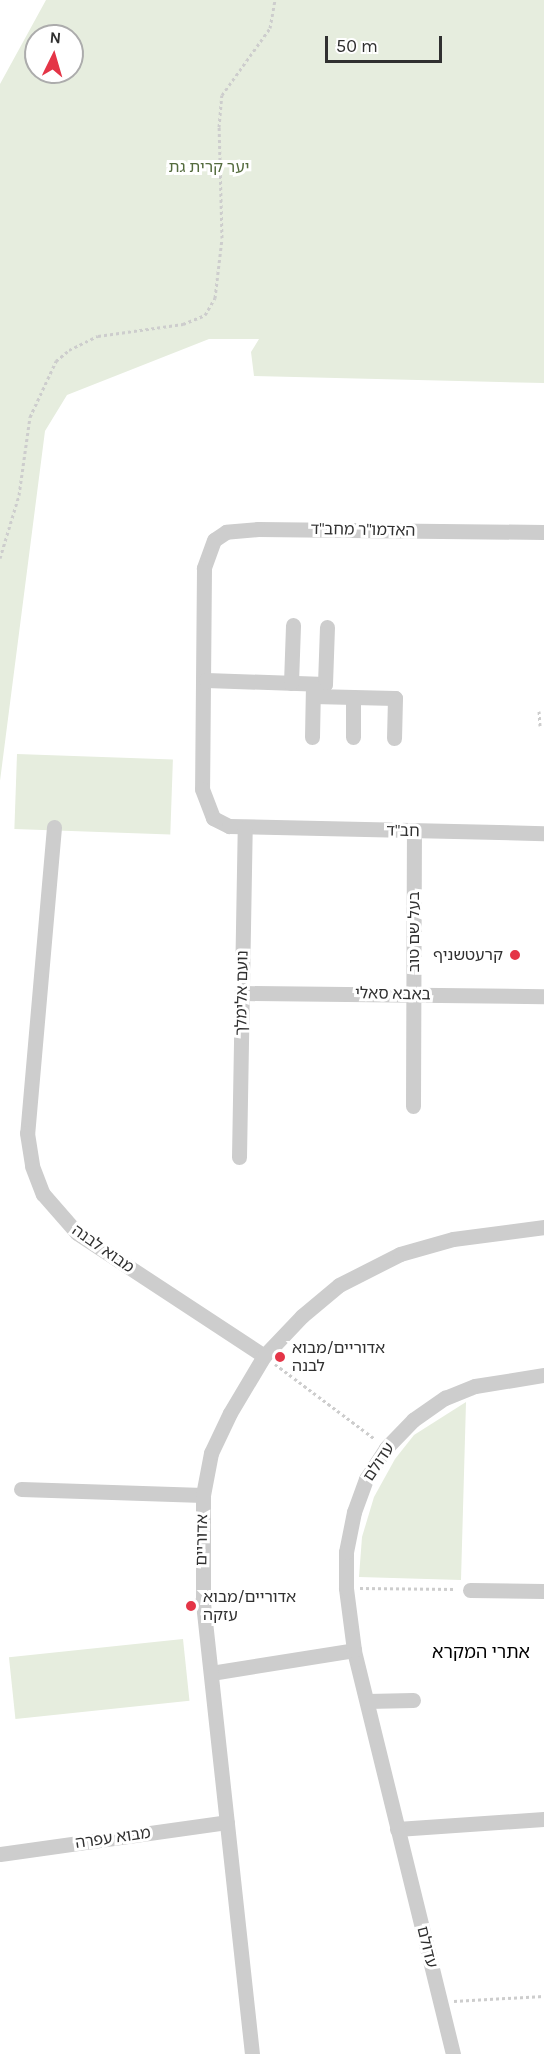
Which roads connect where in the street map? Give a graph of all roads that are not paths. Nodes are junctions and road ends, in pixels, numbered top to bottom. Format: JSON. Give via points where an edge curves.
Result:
{"nodes":[{"id":1,"x":544,"y":532,"type":"edge"},
{"id":2,"x":293,"y":625,"type":"dead end"},
{"id":3,"x":327,"y":627,"type":"dead end"},
{"id":4,"x":206,"y":680,"type":"junction"},
{"id":5,"x":291,"y":683,"type":"junction"},
{"id":6,"x":313,"y":690,"type":"junction"},
{"id":7,"x":353,"y":697,"type":"junction"},
{"id":8,"x":312,"y":737,"type":"dead end"},
{"id":9,"x":353,"y":737,"type":"dead end"},
{"id":10,"x":394,"y":738,"type":"dead end"},
{"id":11,"x":54,"y":827,"type":"dead end"},
{"id":12,"x":245,"y":828,"type":"junction"},
{"id":13,"x":414,"y":831,"type":"junction"},
{"id":14,"x":544,"y":833,"type":"edge"},
{"id":15,"x":242,"y":993,"type":"junction"},
{"id":16,"x":414,"y":995,"type":"junction"},
{"id":17,"x":544,"y":996,"type":"edge"},
{"id":18,"x":413,"y":1106,"type":"dead end"},
{"id":19,"x":239,"y":1158,"type":"dead end"},
{"id":20,"x":544,"y":1227,"type":"edge"},
{"id":21,"x":264,"y":1356,"type":"junction"},
{"id":22,"x":544,"y":1376,"type":"edge"},
{"id":23,"x":21,"y":1489,"type":"dead end"},
{"id":24,"x":203,"y":1495,"type":"junction"},
{"id":25,"x":470,"y":1590,"type":"road end"},
{"id":26,"x":544,"y":1591,"type":"edge"},
{"id":27,"x":354,"y":1650,"type":"junction"},
{"id":28,"x":211,"y":1672,"type":"junction"},
{"id":29,"x":412,"y":1700,"type":"dead end"},
{"id":30,"x":367,"y":1701,"type":"junction"},
{"id":31,"x":544,"y":1819,"type":"edge"},
{"id":32,"x":227,"y":1822,"type":"junction"},
{"id":33,"x":397,"y":1829,"type":"junction"},
{"id":34,"x":0,"y":1854,"type":"edge"},
{"id":35,"x":252,"y":2054,"type":"edge"},
{"id":36,"x":453,"y":2054,"type":"edge"}],
"edges":[{"from":1,"to":4,"type":"street","name":"האדמו\"ר מחב\"ד","via":[[240,529],[214,540],[204,568]]},
{"from":2,"to":5,"type":"street"},
{"from":3,"to":6,"type":"street","via":[[326,684]]},
{"from":4,"to":5,"type":"street"},
{"from":4,"to":12,"type":"street","via":[[202,789],[213,818]]},
{"from":5,"to":6,"type":"street"},
{"from":6,"to":7,"type":"street"},
{"from":6,"to":8,"type":"street"},
{"from":7,"to":9,"type":"street"},
{"from":7,"to":10,"type":"street","via":[[395,698]]},
{"from":11,"to":21,"type":"street","name":"מבוא לבנה","via":[[27,1133],[43,1194],[77,1233]]},
{"from":12,"to":13,"type":"street","name":"חב\"ד"},
{"from":12,"to":15,"type":"street","name":"נועם אלימלך"},
{"from":13,"to":14,"type":"street","name":"חב\"ד"},
{"from":13,"to":16,"type":"street","name":"בעל שם טוב"},
{"from":15,"to":16,"type":"street","name":"באבא סאלי"},
{"from":15,"to":19,"type":"street","name":"נועם אלימלך"},
{"from":16,"to":17,"type":"street","name":"באבא סאלי"},
{"from":16,"to":18,"type":"street","name":"בעל שם טוב"},
{"from":20,"to":21,"type":"street","name":"אדוריים","via":[[453,1239],[400,1254],[339,1285]]},
{"from":21,"to":24,"type":"street","name":"אדוריים","via":[[211,1453]]},
{"from":22,"to":27,"type":"street","name":"עדולם","via":[[475,1386],[445,1398],[412,1420],[386,1448],[366,1479],[346,1552]]},
{"from":23,"to":24,"type":"street"},
{"from":24,"to":28,"type":"street","name":"אדוריים","via":[[203,1600]]},
{"from":25,"to":26,"type":"street"},
{"from":27,"to":28,"type":"street"},
{"from":27,"to":30,"type":"street","name":"עדולם"},
{"from":28,"to":32,"type":"street","name":"אדוריים"},
{"from":29,"to":30,"type":"street"},
{"from":30,"to":33,"type":"street","name":"עדולם"},
{"from":31,"to":33,"type":"street"},
{"from":32,"to":34,"type":"street","name":"מבוא עפרה"},
{"from":32,"to":35,"type":"street","name":"אדוריים"},
{"from":33,"to":36,"type":"street","name":"עדולם"}]}
